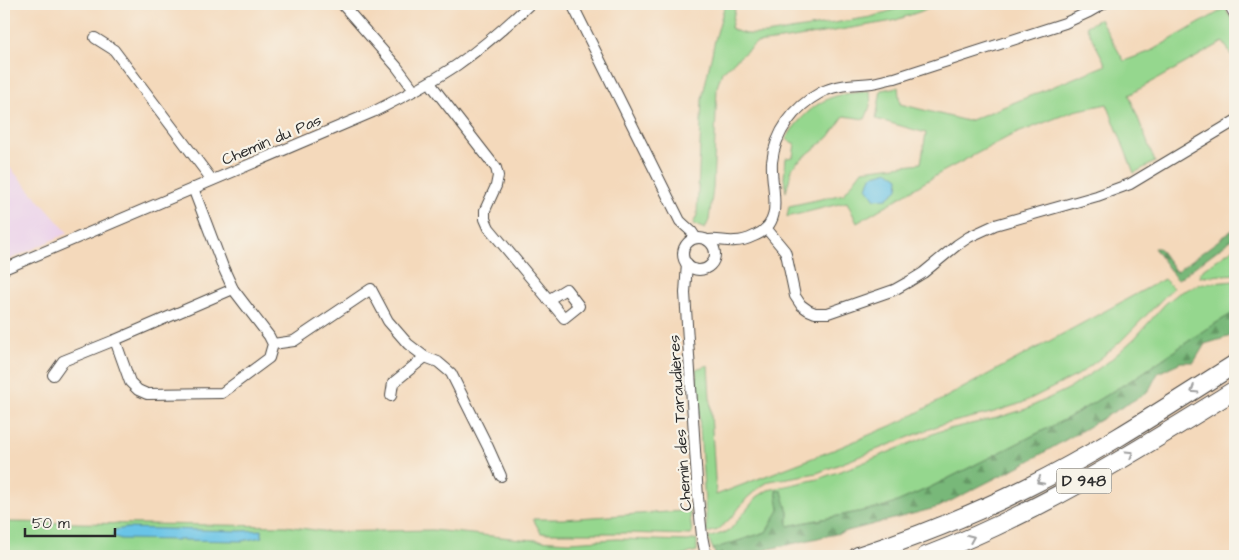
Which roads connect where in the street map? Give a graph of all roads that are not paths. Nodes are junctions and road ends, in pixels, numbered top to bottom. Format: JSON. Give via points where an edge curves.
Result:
{"nodes":[{"id":1,"x":342,"y":4,"type":"edge"},
{"id":2,"x":530,"y":4,"type":"edge"},
{"id":3,"x":572,"y":4,"type":"edge"},
{"id":4,"x":1102,"y":4,"type":"edge"},
{"id":5,"x":1229,"y":4,"type":"edge"},
{"id":6,"x":1235,"y":15,"type":"edge"},
{"id":7,"x":95,"y":38,"type":"dead end"},
{"id":8,"x":430,"y":82,"type":"junction"},
{"id":9,"x":414,"y":90,"type":"junction"},
{"id":10,"x":1235,"y":120,"type":"edge"},
{"id":11,"x":212,"y":180,"type":"junction"},
{"id":12,"x":193,"y":188,"type":"junction"},
{"id":13,"x":680,"y":221,"type":"junction"},
{"id":14,"x":766,"y":228,"type":"junction"},
{"id":15,"x":696,"y":238,"type":"junction"},
{"id":16,"x":709,"y":240,"type":"junction"},
{"id":17,"x":734,"y":242,"type":"junction"},
{"id":18,"x":684,"y":249,"type":"junction"},
{"id":19,"x":716,"y":256,"type":"junction"},
{"id":20,"x":686,"y":263,"type":"junction"},
{"id":21,"x":4,"y":269,"type":"edge"},
{"id":22,"x":699,"y":270,"type":"junction"},
{"id":23,"x":686,"y":286,"type":"junction"},
{"id":24,"x":233,"y":289,"type":"junction"},
{"id":25,"x":548,"y":300,"type":"dead end"},
{"id":26,"x":114,"y":340,"type":"junction"},
{"id":27,"x":273,"y":344,"type":"junction"},
{"id":28,"x":425,"y":357,"type":"junction"},
{"id":29,"x":1235,"y":364,"type":"edge"},
{"id":30,"x":53,"y":375,"type":"dead end"},
{"id":31,"x":1235,"y":390,"type":"edge"},
{"id":32,"x":391,"y":396,"type":"dead end"},
{"id":33,"x":501,"y":476,"type":"dead end"},
{"id":34,"x":706,"y":556,"type":"edge"},
{"id":35,"x":858,"y":556,"type":"edge"},
{"id":36,"x":926,"y":556,"type":"edge"}],
"edges":[{"from":1,"to":9,"type":"street"},
{"from":2,"to":8,"type":"street","name":"Chemin du Pas","via":[[474,52]]},
{"from":3,"to":13,"type":"street"},
{"from":4,"to":14,"type":"street","via":[[1065,23],[894,78],[840,86],[810,99],[792,115],[774,150],[775,208]]},
{"from":5,"to":6,"type":"street"},
{"from":7,"to":11,"type":"street","via":[[114,50]]},
{"from":8,"to":9,"type":"street","name":"Chemin du Pas"},
{"from":8,"to":25,"type":"street","via":[[496,168],[496,186],[484,219]]},
{"from":9,"to":11,"type":"street","name":"Chemin du Pas","via":[[373,112]]},
{"from":10,"to":14,"type":"street","via":[[1130,184],[981,231],[902,286],[828,313],[814,313],[801,305],[795,296],[785,251]]},
{"from":11,"to":12,"type":"street","name":"Chemin du Pas"},
{"from":12,"to":21,"type":"street","name":"Chemin du Pas"},
{"from":12,"to":24,"type":"street"},
{"from":13,"to":15,"type":"street"},
{"from":13,"to":18,"type":"street"},
{"from":14,"to":17,"type":"street","via":[[756,236]]},
{"from":15,"to":16,"type":"street"},
{"from":15,"to":18,"type":"street"},
{"from":16,"to":17,"type":"street"},
{"from":16,"to":19,"type":"street"},
{"from":17,"to":19,"type":"street"},
{"from":18,"to":20,"type":"street"},
{"from":19,"to":22,"type":"street","via":[[710,266]]},
{"from":20,"to":22,"type":"street"},
{"from":20,"to":23,"type":"street","name":"Chemin des Taraudières"},
{"from":22,"to":23,"type":"street"},
{"from":23,"to":34,"type":"street","name":"Chemin des Taraudières","via":[[698,497]]},
{"from":24,"to":26,"type":"street"},
{"from":24,"to":27,"type":"street"},
{"from":26,"to":27,"type":"street","via":[[130,382],[148,394],[222,393],[270,358]]},
{"from":26,"to":30,"type":"street","via":[[63,361]]},
{"from":27,"to":28,"type":"street","via":[[294,341],[371,289],[388,321],[408,344]]},
{"from":28,"to":32,"type":"street","via":[[393,383]]},
{"from":28,"to":33,"type":"street","via":[[451,372]]},
{"from":29,"to":35,"type":"highway","number":"D 948","one_way":true,"via":[[1089,454],[1026,488],[964,517]]},
{"from":36,"to":31,"type":"highway","number":"D 948","one_way":true,"via":[[1040,506]]}]}
